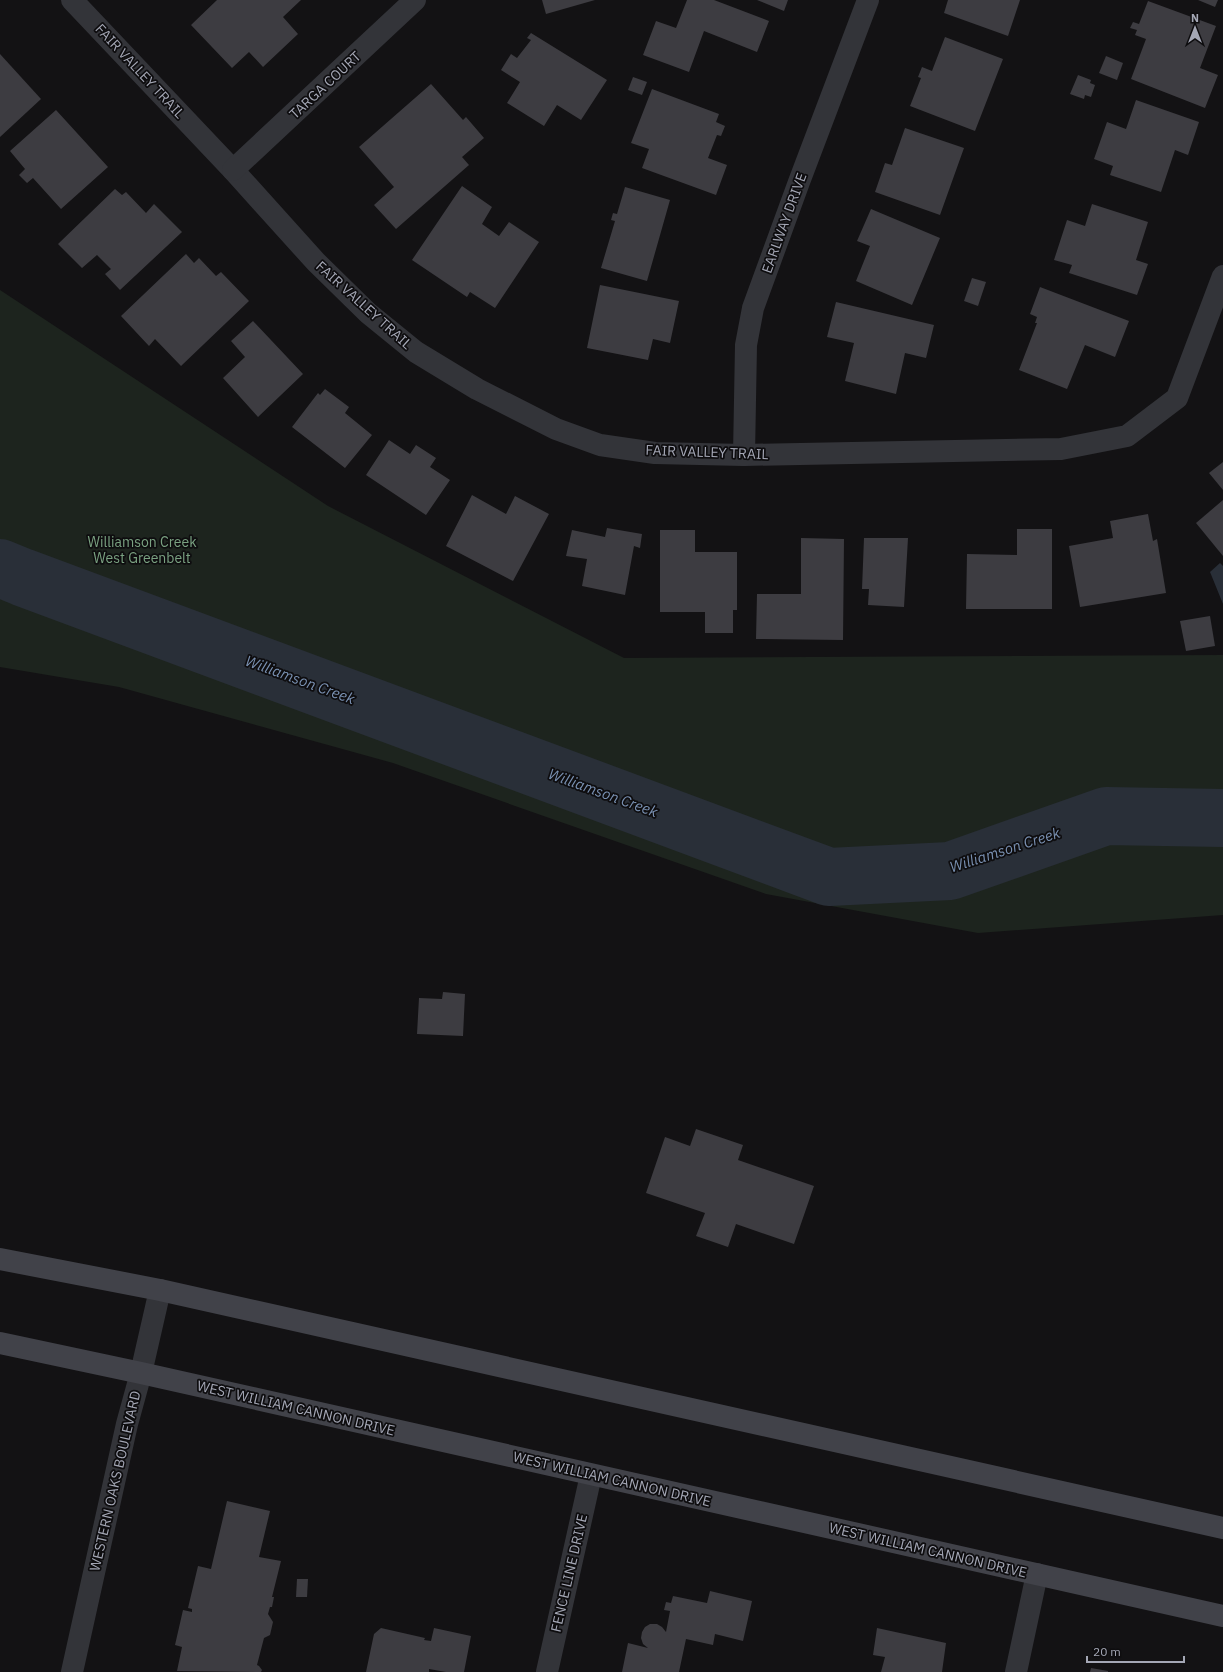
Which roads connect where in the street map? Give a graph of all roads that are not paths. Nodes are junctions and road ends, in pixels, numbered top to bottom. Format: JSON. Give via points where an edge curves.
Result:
{"nodes":[{"id":1,"x":72,"y":0,"type":"edge"},
{"id":2,"x":415,"y":0,"type":"edge"},
{"id":3,"x":868,"y":0,"type":"edge"},
{"id":4,"x":233,"y":170,"type":"junction"},
{"id":5,"x":1223,"y":276,"type":"edge"},
{"id":6,"x":744,"y":455,"type":"junction"},
{"id":7,"x":0,"y":1259,"type":"edge"},
{"id":8,"x":160,"y":1290,"type":"junction"},
{"id":9,"x":0,"y":1344,"type":"edge"},
{"id":10,"x":141,"y":1373,"type":"junction"},
{"id":11,"x":591,"y":1475,"type":"junction"},
{"id":12,"x":1223,"y":1528,"type":"edge"},
{"id":13,"x":1037,"y":1574,"type":"junction"},
{"id":14,"x":1223,"y":1616,"type":"edge"},
{"id":15,"x":72,"y":1672,"type":"edge"},
{"id":16,"x":547,"y":1672,"type":"edge"},
{"id":17,"x":1016,"y":1672,"type":"edge"}],
"edges":[{"from":1,"to":4,"type":"street","name":"FAIR VALLEY TRAIL"},
{"from":2,"to":4,"type":"street","name":"TARGA COURT"},
{"from":3,"to":6,"type":"street","name":"EARLWAY DRIVE","via":[[753,308],[746,345]]},
{"from":4,"to":6,"type":"street","name":"FAIR VALLEY TRAIL","via":[[316,262],[368,313],[416,352],[477,389],[556,429],[600,444],[656,453]]},
{"from":5,"to":6,"type":"street","name":"FAIR VALLEY TRAIL","via":[[1177,398],[1127,436],[1061,449]]},
{"from":7,"to":8,"type":"main road"},
{"from":8,"to":10,"type":"street","name":"WESTERN OAKS BOULEVARD"},
{"from":8,"to":12,"type":"main road"},
{"from":9,"to":10,"type":"main road","name":"WEST WILLIAM CANNON DRIVE"},
{"from":10,"to":11,"type":"main road","name":"WEST WILLIAM CANNON DRIVE"},
{"from":10,"to":15,"type":"street","name":"WESTERN OAKS BOULEVARD","via":[[126,1424]]},
{"from":11,"to":13,"type":"main road","name":"WEST WILLIAM CANNON DRIVE"},
{"from":11,"to":16,"type":"street","name":"FENCE LINE DRIVE"},
{"from":13,"to":14,"type":"main road","name":"WEST WILLIAM CANNON DRIVE"},
{"from":13,"to":17,"type":"street"}]}
